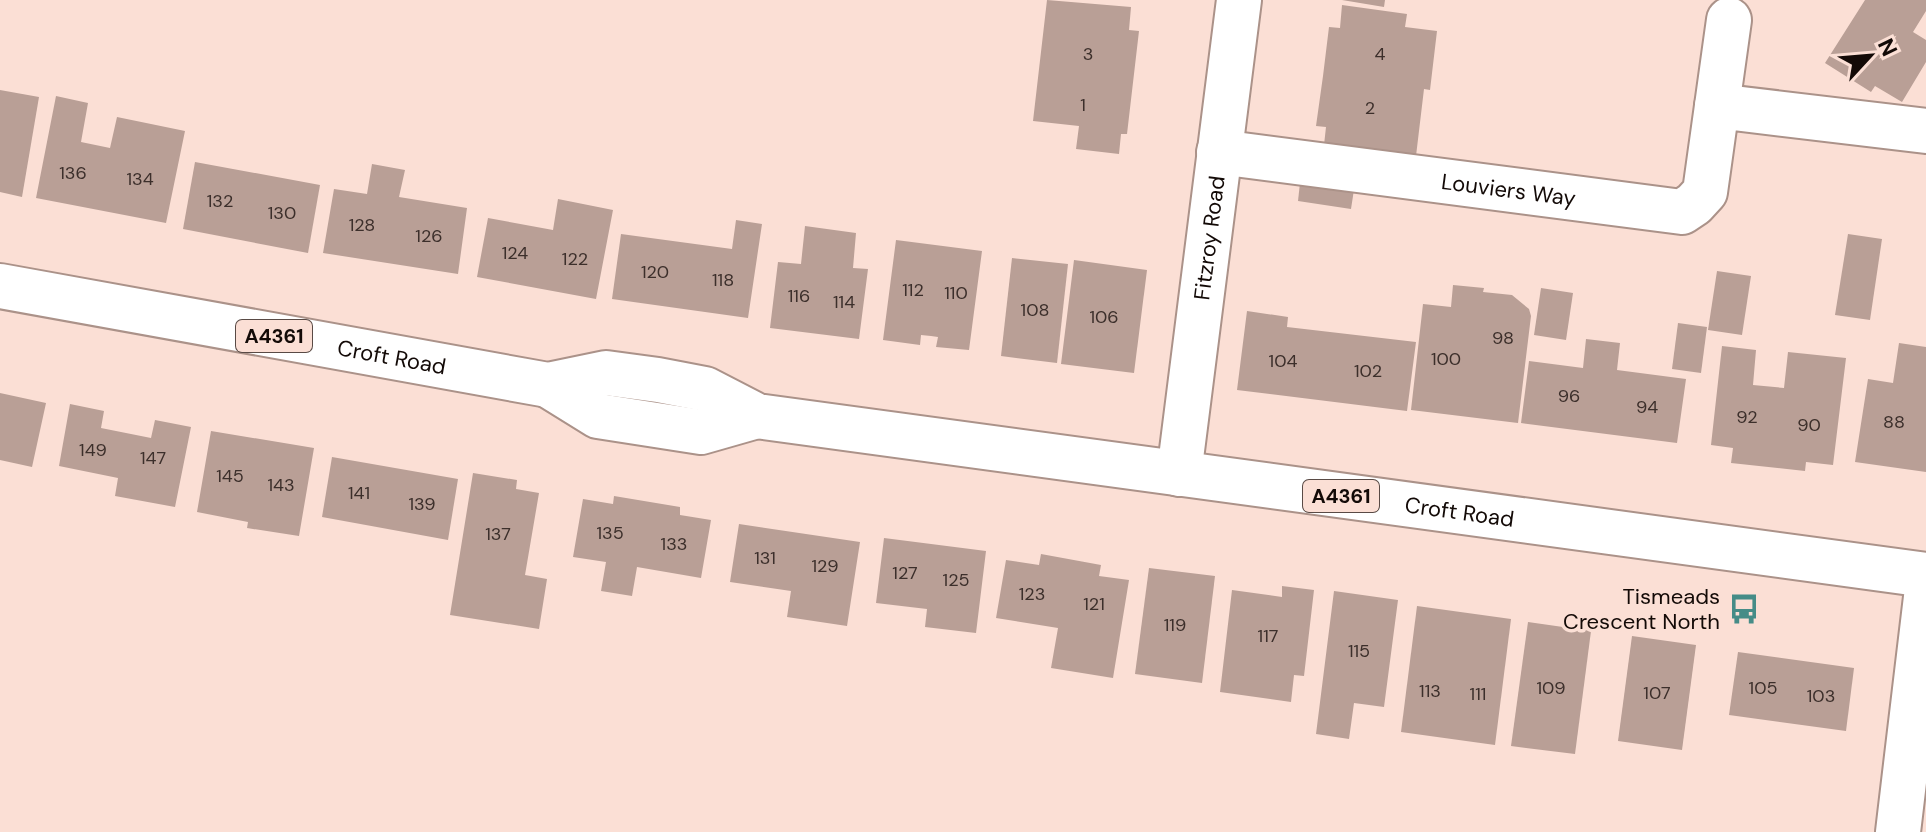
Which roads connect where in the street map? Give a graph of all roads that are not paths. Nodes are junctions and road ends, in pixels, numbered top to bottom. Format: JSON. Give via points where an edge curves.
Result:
{"nodes":[{"id":1,"x":1239,"y":0,"type":"edge"},
{"id":2,"x":1729,"y":20,"type":"dead end"},
{"id":3,"x":1717,"y":106,"type":"junction"},
{"id":4,"x":1926,"y":131,"type":"edge"},
{"id":5,"x":1219,"y":152,"type":"junction"},
{"id":6,"x":0,"y":286,"type":"edge"},
{"id":7,"x":1179,"y":474,"type":"junction"},
{"id":8,"x":1926,"y":575,"type":"edge"},
{"id":9,"x":1926,"y":597,"type":"edge"},
{"id":10,"x":1898,"y":832,"type":"edge"}],
"edges":[{"from":1,"to":5,"type":"main road","name":"Fitzroy Road"},
{"from":2,"to":3,"type":"main road","name":"Louviers Way"},
{"from":3,"to":4,"type":"main road"},
{"from":3,"to":5,"type":"main road","name":"Louviers Way","via":[[1705,192],[1682,212]]},
{"from":5,"to":7,"type":"main road","name":"Fitzroy Road"},
{"from":6,"to":7,"type":"main road","name":"Croft Road","number":"A4361","via":[[548,385],[598,416],[701,432],[757,416]]},
{"from":7,"to":8,"type":"main road","name":"Croft Road","number":"A4361"},
{"from":9,"to":10,"type":"main road"}]}
